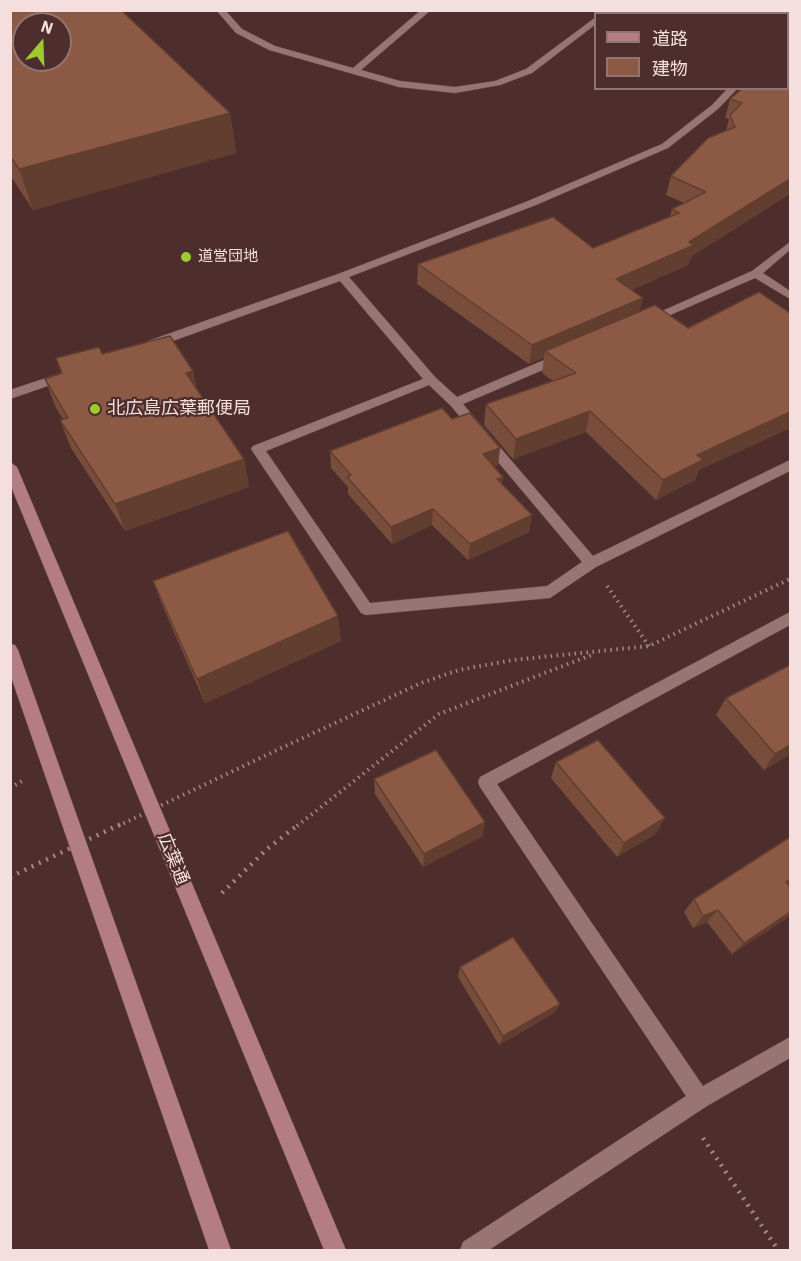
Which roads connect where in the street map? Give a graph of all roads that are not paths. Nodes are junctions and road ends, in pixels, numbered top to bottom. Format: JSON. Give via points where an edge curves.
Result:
{"nodes":[{"id":1,"x":220,"y":10,"type":"edge"},
{"id":2,"x":427,"y":10,"type":"edge"},
{"id":3,"x":594,"y":21,"type":"edge"},
{"id":4,"x":354,"y":72,"type":"junction"},
{"id":5,"x":732,"y":90,"type":"edge"},
{"id":6,"x":790,"y":245,"type":"edge"},
{"id":7,"x":756,"y":273,"type":"junction"},
{"id":8,"x":342,"y":276,"type":"junction"},
{"id":9,"x":790,"y":296,"type":"edge"},
{"id":10,"x":638,"y":324,"type":"edge"},
{"id":11,"x":143,"y":347,"type":"edge"},
{"id":12,"x":573,"y":352,"type":"edge"},
{"id":13,"x":77,"y":371,"type":"edge"},
{"id":14,"x":431,"y":380,"type":"junction"},
{"id":15,"x":10,"y":395,"type":"edge"},
{"id":16,"x":455,"y":403,"type":"junction"},
{"id":17,"x":790,"y":465,"type":"edge"},
{"id":18,"x":10,"y":467,"type":"edge"},
{"id":19,"x":591,"y":563,"type":"junction"},
{"id":20,"x":790,"y":618,"type":"edge"},
{"id":21,"x":10,"y":650,"type":"edge"},
{"id":22,"x":790,"y":1047,"type":"edge"},
{"id":23,"x":692,"y":1104,"type":"junction"},
{"id":24,"x":220,"y":1251,"type":"edge"},
{"id":25,"x":335,"y":1251,"type":"edge"},
{"id":26,"x":471,"y":1251,"type":"edge"}],
"edges":[{"from":1,"to":4,"type":"street","via":[[239,31],[272,48]]},
{"from":2,"to":4,"type":"street"},
{"from":3,"to":4,"type":"street","via":[[529,70],[496,83],[455,90],[399,84]]},
{"from":5,"to":8,"type":"street","via":[[665,146],[532,203]]},
{"from":6,"to":7,"type":"street"},
{"from":7,"to":9,"type":"street"},
{"from":7,"to":10,"type":"street"},
{"from":8,"to":11,"type":"street"},
{"from":8,"to":14,"type":"street"},
{"from":12,"to":16,"type":"street"},
{"from":13,"to":15,"type":"street"},
{"from":14,"to":16,"type":"street"},
{"from":14,"to":19,"type":"street","via":[[258,449],[366,609],[550,592]]},
{"from":16,"to":19,"type":"street"},
{"from":17,"to":19,"type":"street"},
{"from":18,"to":25,"type":"street","name":"広葉通"},
{"from":20,"to":23,"type":"street","via":[[486,782]]},
{"from":21,"to":24,"type":"street"},
{"from":22,"to":23,"type":"street"},
{"from":23,"to":26,"type":"street"}]}
